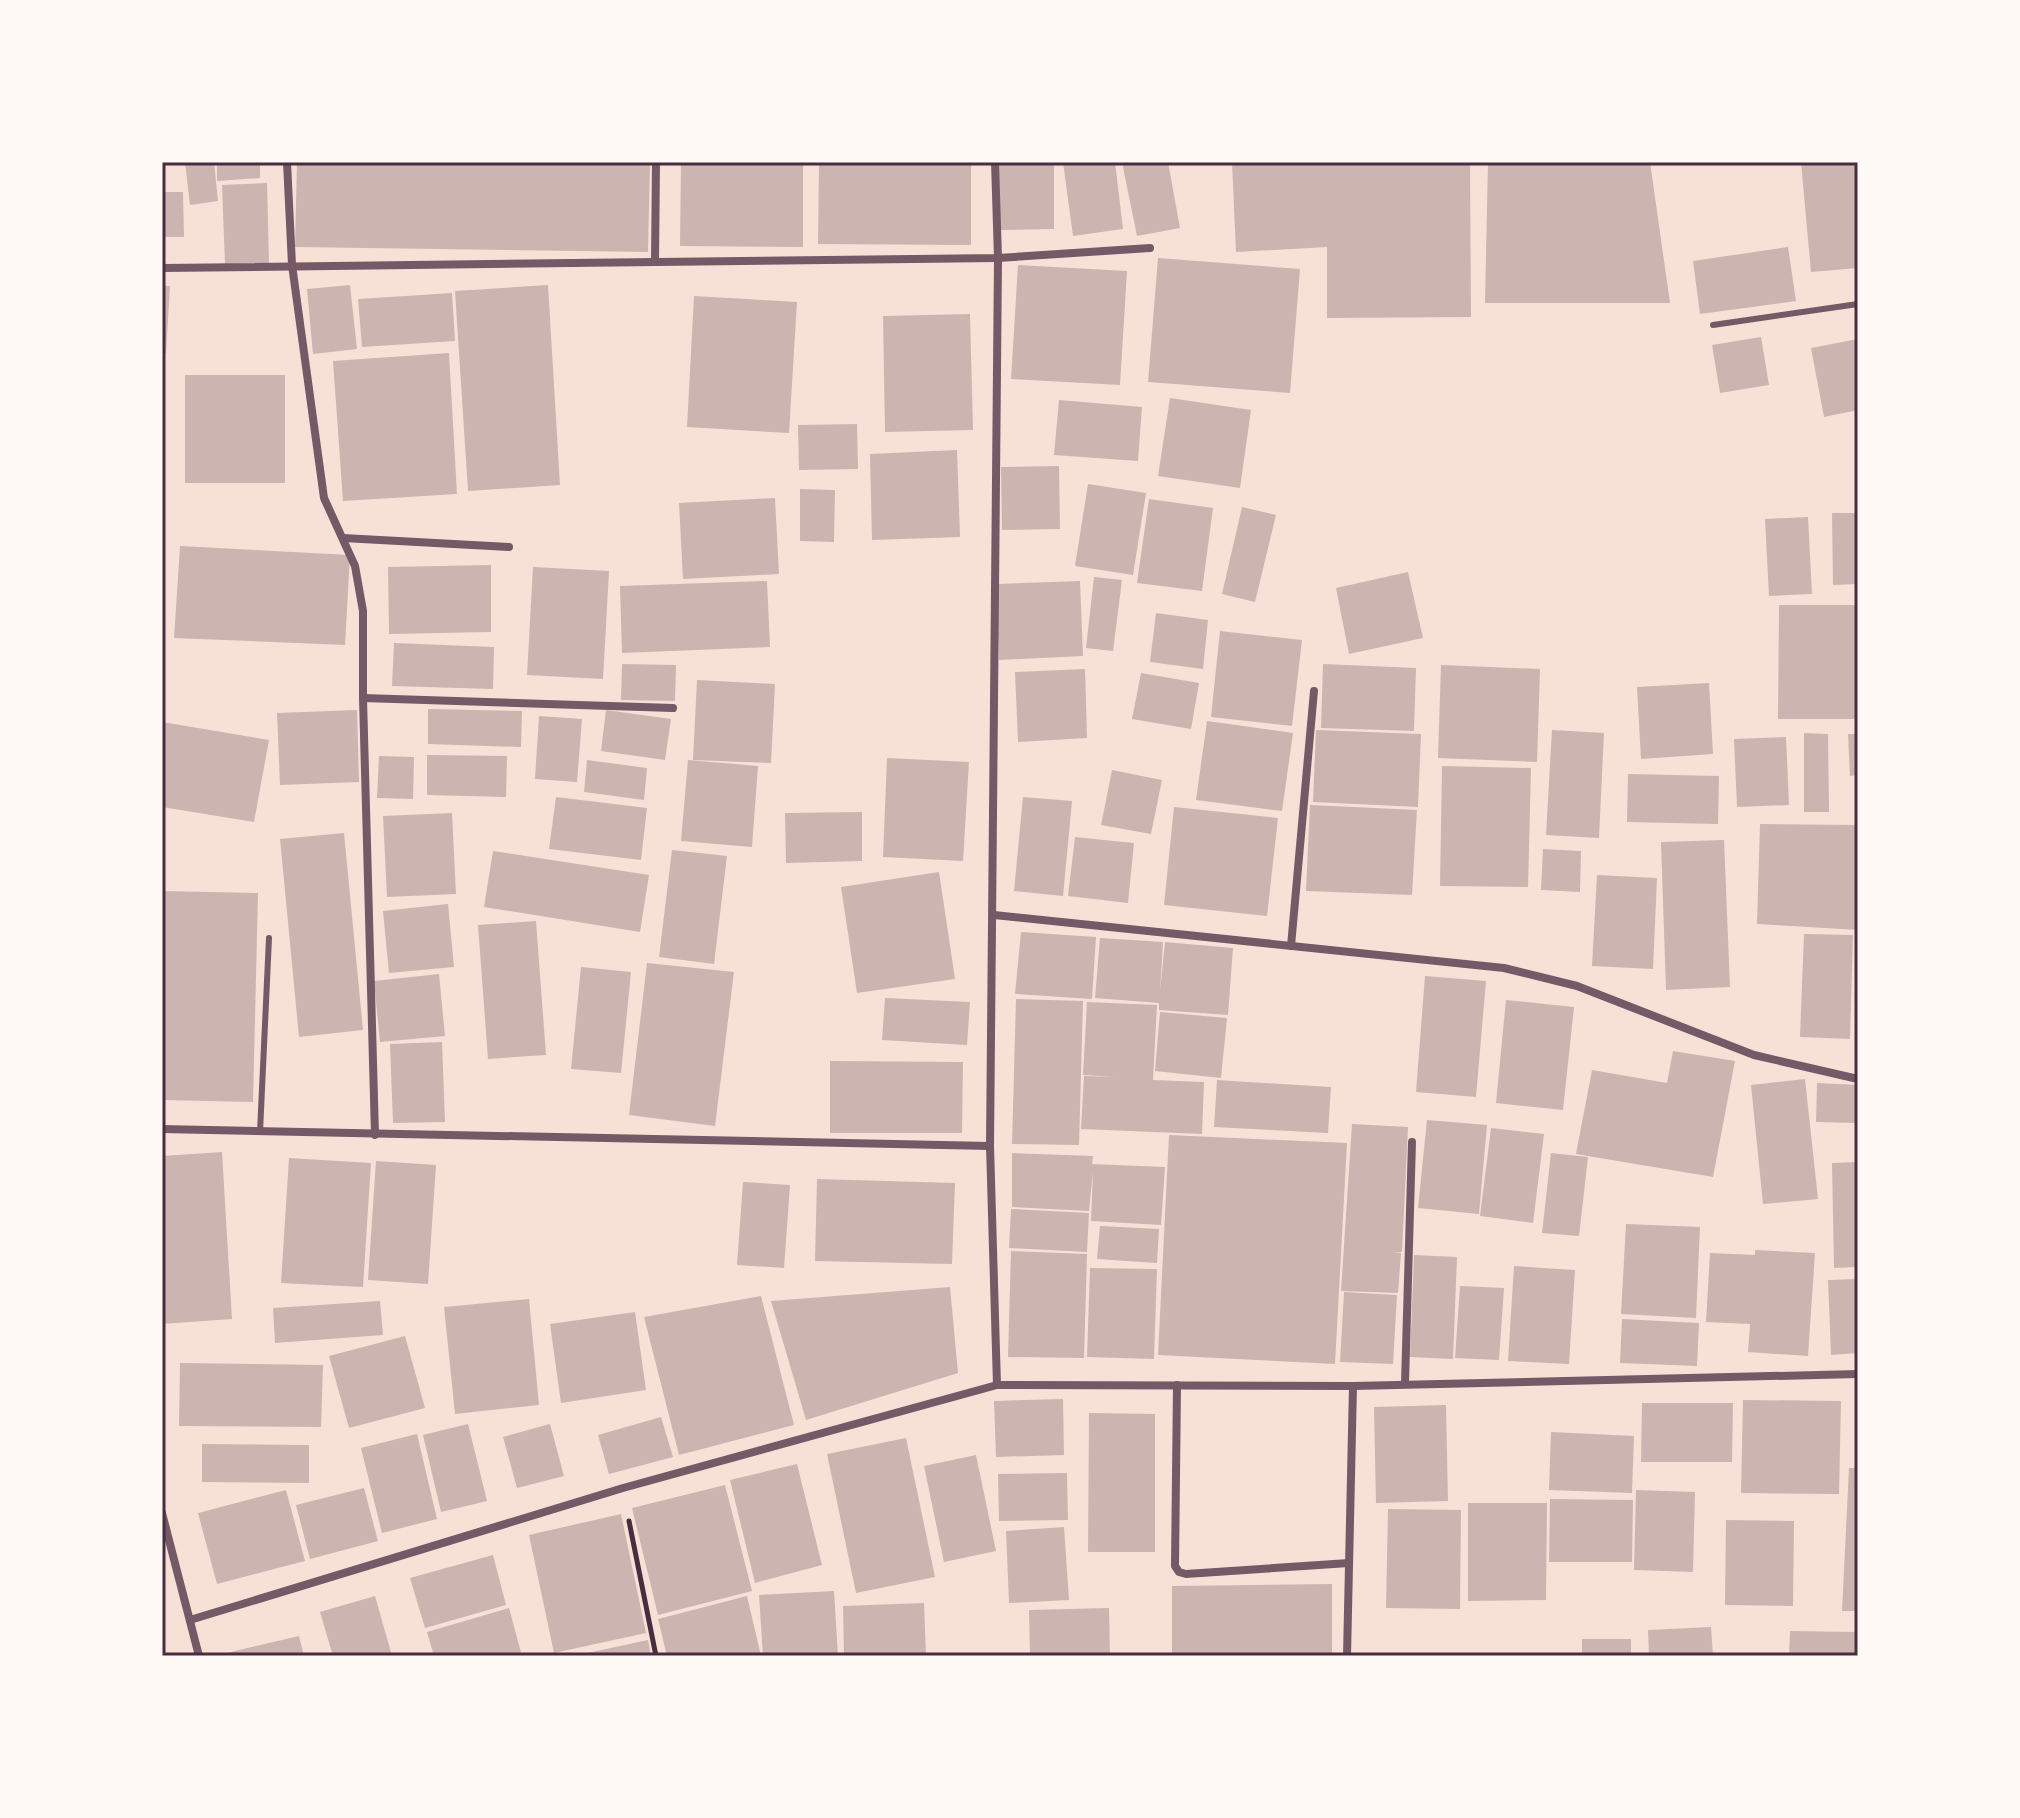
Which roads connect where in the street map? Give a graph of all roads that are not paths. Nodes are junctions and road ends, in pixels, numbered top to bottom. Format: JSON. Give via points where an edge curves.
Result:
{"nodes":[{"id":1,"x":287,"y":162,"type":"edge"},
{"id":2,"x":656,"y":162,"type":"edge"},
{"id":3,"x":995,"y":162,"type":"edge"},
{"id":4,"x":1150,"y":248,"type":"dead end"},
{"id":5,"x":998,"y":258,"type":"junction"},
{"id":6,"x":655,"y":261,"type":"junction"},
{"id":7,"x":292,"y":265,"type":"junction"},
{"id":8,"x":162,"y":268,"type":"edge"},
{"id":9,"x":1858,"y":304,"type":"edge"},
{"id":10,"x":1713,"y":325,"type":"dead end"},
{"id":11,"x":343,"y":538,"type":"junction"},
{"id":12,"x":509,"y":547,"type":"dead end"},
{"id":13,"x":1314,"y":691,"type":"dead end"},
{"id":14,"x":363,"y":698,"type":"junction"},
{"id":15,"x":673,"y":708,"type":"dead end"},
{"id":16,"x":994,"y":915,"type":"junction"},
{"id":17,"x":269,"y":938,"type":"dead end"},
{"id":18,"x":1291,"y":946,"type":"junction"},
{"id":19,"x":1858,"y":1079,"type":"edge"},
{"id":20,"x":162,"y":1129,"type":"edge"},
{"id":21,"x":260,"y":1132,"type":"junction"},
{"id":22,"x":375,"y":1135,"type":"junction"},
{"id":23,"x":1412,"y":1142,"type":"dead end"},
{"id":24,"x":990,"y":1146,"type":"junction"},
{"id":25,"x":1858,"y":1374,"type":"edge"},
{"id":26,"x":1405,"y":1383,"type":"junction"},
{"id":27,"x":997,"y":1385,"type":"junction"},
{"id":28,"x":1177,"y":1385,"type":"junction"},
{"id":29,"x":1353,"y":1386,"type":"junction"},
{"id":30,"x":162,"y":1513,"type":"edge"},
{"id":31,"x":1349,"y":1563,"type":"junction"},
{"id":32,"x":190,"y":1620,"type":"junction"},
{"id":33,"x":199,"y":1656,"type":"edge"},
{"id":34,"x":1347,"y":1656,"type":"edge"}],
"edges":[{"from":1,"to":7,"type":"street"},
{"from":2,"to":6,"type":"street"},
{"from":3,"to":5,"type":"street"},
{"from":4,"to":5,"type":"street"},
{"from":5,"to":6,"type":"street"},
{"from":5,"to":16,"type":"street"},
{"from":6,"to":7,"type":"street"},
{"from":7,"to":8,"type":"street"},
{"from":7,"to":11,"type":"street","via":[[324,498]]},
{"from":9,"to":10,"type":"lane"},
{"from":11,"to":12,"type":"street"},
{"from":11,"to":14,"type":"street","via":[[361,591]]},
{"from":13,"to":18,"type":"street"},
{"from":14,"to":15,"type":"street"},
{"from":14,"to":22,"type":"street"},
{"from":16,"to":18,"type":"street"},
{"from":16,"to":24,"type":"street"},
{"from":17,"to":21,"type":"lane"},
{"from":18,"to":19,"type":"street","via":[[1504,968],[1577,986],[1754,1055]]},
{"from":20,"to":21,"type":"street"},
{"from":21,"to":22,"type":"street"},
{"from":22,"to":24,"type":"street"},
{"from":23,"to":26,"type":"street"},
{"from":24,"to":27,"type":"street"},
{"from":25,"to":26,"type":"street"},
{"from":26,"to":29,"type":"street"},
{"from":27,"to":28,"type":"street"},
{"from":27,"to":32,"type":"street","via":[[623,1488]]},
{"from":28,"to":29,"type":"street"},
{"from":28,"to":31,"type":"street","via":[[1179,1572]]},
{"from":29,"to":31,"type":"street"},
{"from":30,"to":32,"type":"street"},
{"from":31,"to":34,"type":"street"},
{"from":32,"to":33,"type":"street"}]}
